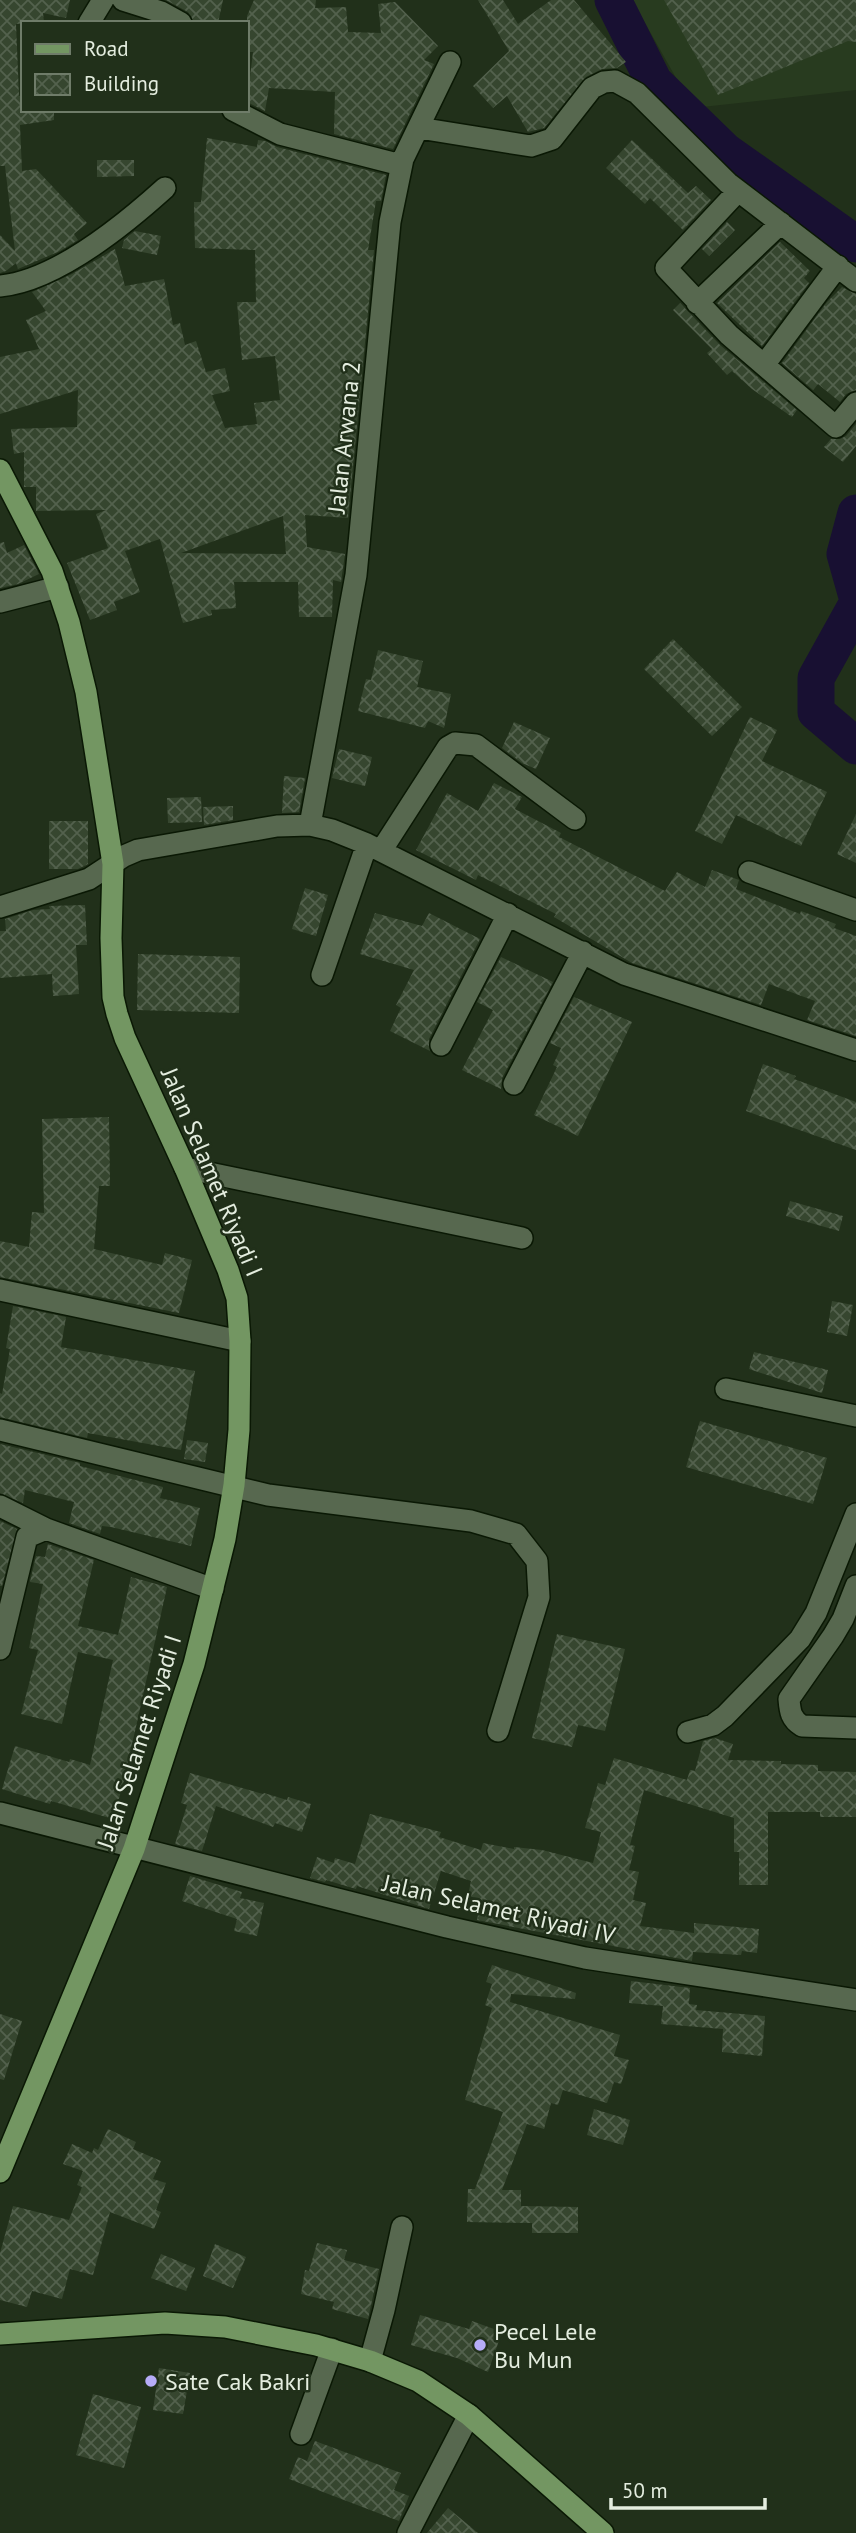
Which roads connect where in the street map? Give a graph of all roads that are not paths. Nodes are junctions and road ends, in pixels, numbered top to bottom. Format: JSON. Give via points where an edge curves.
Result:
{"nodes":[{"id":1,"x":103,"y":0,"type":"edge"},
{"id":2,"x":123,"y":0,"type":"edge"},
{"id":3,"x":90,"y":21,"type":"edge"},
{"id":4,"x":177,"y":21,"type":"edge"},
{"id":5,"x":450,"y":62,"type":"dead end"},
{"id":6,"x":237,"y":112,"type":"edge"},
{"id":7,"x":419,"y":128,"type":"junction"},
{"id":8,"x":401,"y":165,"type":"junction"},
{"id":9,"x":165,"y":188,"type":"dead end"},
{"id":10,"x":738,"y":191,"type":"junction"},
{"id":11,"x":781,"y":223,"type":"junction"},
{"id":12,"x":838,"y":266,"type":"junction"},
{"id":13,"x":856,"y":281,"type":"edge"},
{"id":14,"x":0,"y":286,"type":"edge"},
{"id":15,"x":697,"y":303,"type":"junction"},
{"id":16,"x":764,"y":365,"type":"junction"},
{"id":17,"x":856,"y":403,"type":"edge"},
{"id":18,"x":0,"y":470,"type":"edge"},
{"id":19,"x":58,"y":587,"type":"junction"},
{"id":20,"x":0,"y":602,"type":"edge"},
{"id":21,"x":575,"y":819,"type":"dead end"},
{"id":22,"x":310,"y":825,"type":"junction"},
{"id":23,"x":374,"y":847,"type":"junction"},
{"id":24,"x":113,"y":864,"type":"junction"},
{"id":25,"x":749,"y":872,"type":"dead end"},
{"id":26,"x":0,"y":907,"type":"edge"},
{"id":27,"x":856,"y":910,"type":"edge"},
{"id":28,"x":508,"y":914,"type":"junction"},
{"id":29,"x":583,"y":952,"type":"junction"},
{"id":30,"x":322,"y":975,"type":"dead end"},
{"id":31,"x":441,"y":1045,"type":"dead end"},
{"id":32,"x":856,"y":1051,"type":"edge"},
{"id":33,"x":514,"y":1084,"type":"dead end"},
{"id":34,"x":185,"y":1168,"type":"junction"},
{"id":35,"x":522,"y":1238,"type":"dead end"},
{"id":36,"x":0,"y":1290,"type":"edge"},
{"id":37,"x":240,"y":1342,"type":"junction"},
{"id":38,"x":726,"y":1389,"type":"dead end"},
{"id":39,"x":856,"y":1416,"type":"edge"},
{"id":40,"x":0,"y":1430,"type":"edge"},
{"id":41,"x":234,"y":1485,"type":"junction"},
{"id":42,"x":0,"y":1506,"type":"edge"},
{"id":43,"x":856,"y":1514,"type":"edge"},
{"id":44,"x":46,"y":1529,"type":"junction"},
{"id":45,"x":856,"y":1586,"type":"edge"},
{"id":46,"x":213,"y":1590,"type":"junction"},
{"id":47,"x":0,"y":1649,"type":"edge"},
{"id":48,"x":856,"y":1728,"type":"edge"},
{"id":49,"x":498,"y":1731,"type":"dead end"},
{"id":50,"x":688,"y":1732,"type":"dead end"},
{"id":51,"x":0,"y":1813,"type":"edge"},
{"id":52,"x":134,"y":1849,"type":"junction"},
{"id":53,"x":856,"y":2000,"type":"edge"},
{"id":54,"x":0,"y":2172,"type":"edge"},
{"id":55,"x":402,"y":2227,"type":"dead end"},
{"id":56,"x":0,"y":2334,"type":"edge"},
{"id":57,"x":332,"y":2349,"type":"junction"},
{"id":58,"x":370,"y":2361,"type":"junction"},
{"id":59,"x":469,"y":2415,"type":"junction"},
{"id":60,"x":301,"y":2434,"type":"dead end"},
{"id":61,"x":408,"y":2533,"type":"edge"},
{"id":62,"x":603,"y":2533,"type":"edge"}],
"edges":[{"from":1,"to":3,"type":"street"},
{"from":2,"to":4,"type":"street"},
{"from":5,"to":7,"type":"street","name":"Jalan Arwana 2"},
{"from":6,"to":8,"type":"street","via":[[280,134]]},
{"from":7,"to":8,"type":"street","name":"Jalan Arwana 2"},
{"from":7,"to":10,"type":"street","via":[[531,146],[552,139],[592,88],[615,81],[637,93]]},
{"from":8,"to":22,"type":"street","name":"Jalan Arwana 2","via":[[390,222],[356,575]]},
{"from":9,"to":14,"type":"street","via":[[127,222],[66,261],[19,284]]},
{"from":10,"to":11,"type":"street"},
{"from":10,"to":15,"type":"street","via":[[666,268]]},
{"from":11,"to":12,"type":"street"},
{"from":11,"to":15,"type":"street"},
{"from":12,"to":13,"type":"street"},
{"from":12,"to":16,"type":"street"},
{"from":15,"to":16,"type":"street"},
{"from":16,"to":17,"type":"street","via":[[836,428]]},
{"from":18,"to":19,"type":"main road","name":"Jalan Selamet Riyadi I"},
{"from":19,"to":20,"type":"street"},
{"from":19,"to":24,"type":"main road","name":"Jalan Selamet Riyadi I","via":[[86,692]]},
{"from":21,"to":23,"type":"street","via":[[476,745],[455,743]]},
{"from":22,"to":23,"type":"street"},
{"from":22,"to":24,"type":"street","via":[[277,826],[138,850]]},
{"from":23,"to":28,"type":"street"},
{"from":23,"to":30,"type":"street"},
{"from":24,"to":26,"type":"street","via":[[89,879]]},
{"from":24,"to":34,"type":"main road","name":"Jalan Selamet Riyadi I","via":[[111,938],[117,1014]]},
{"from":25,"to":27,"type":"street"},
{"from":28,"to":29,"type":"street"},
{"from":28,"to":31,"type":"street"},
{"from":29,"to":32,"type":"street","via":[[636,978]]},
{"from":29,"to":33,"type":"street"},
{"from":34,"to":35,"type":"street"},
{"from":34,"to":37,"type":"main road","name":"Jalan Selamet Riyadi I","via":[[237,1298]]},
{"from":36,"to":37,"type":"street"},
{"from":37,"to":41,"type":"main road","name":"Jalan Selamet Riyadi I"},
{"from":38,"to":39,"type":"street"},
{"from":40,"to":41,"type":"street"},
{"from":41,"to":46,"type":"main road","name":"Jalan Selamet Riyadi I"},
{"from":41,"to":49,"type":"street","via":[[268,1495],[471,1521],[516,1534],[537,1560],[539,1597]]},
{"from":42,"to":44,"type":"street"},
{"from":43,"to":50,"type":"street","via":[[816,1613],[800,1639],[725,1716]]},
{"from":44,"to":46,"type":"street"},
{"from":44,"to":47,"type":"street","via":[[27,1537]]},
{"from":45,"to":48,"type":"street","via":[[834,1636],[789,1696],[790,1713],[802,1726]]},
{"from":46,"to":52,"type":"main road","name":"Jalan Selamet Riyadi I"},
{"from":51,"to":52,"type":"street","name":"Jalan Selamet Riyadi IV"},
{"from":52,"to":53,"type":"street","name":"Jalan Selamet Riyadi IV","via":[[585,1958]]},
{"from":52,"to":54,"type":"main road","name":"Jalan Selamet Riyadi I"},
{"from":55,"to":58,"type":"street"},
{"from":56,"to":57,"type":"main road","via":[[165,2323],[225,2327]]},
{"from":57,"to":58,"type":"main road"},
{"from":57,"to":60,"type":"street"},
{"from":58,"to":59,"type":"main road","via":[[418,2381]]},
{"from":59,"to":61,"type":"street"},
{"from":59,"to":62,"type":"main road"}]}
